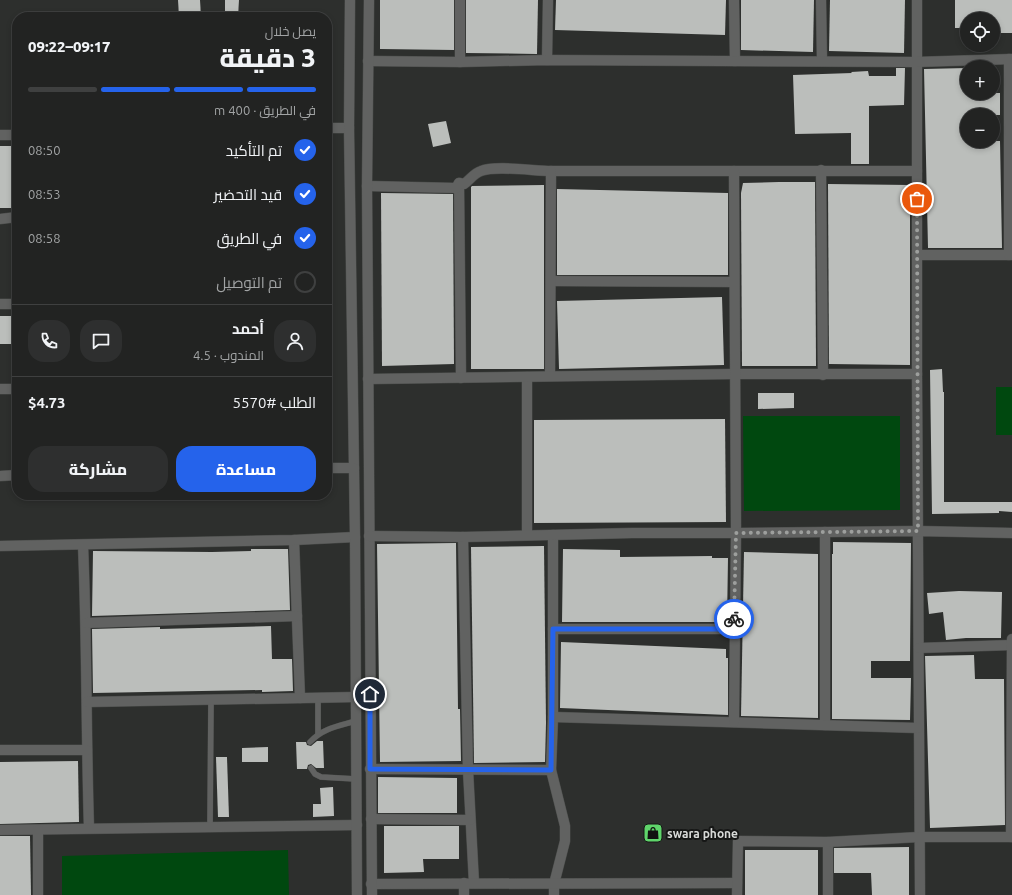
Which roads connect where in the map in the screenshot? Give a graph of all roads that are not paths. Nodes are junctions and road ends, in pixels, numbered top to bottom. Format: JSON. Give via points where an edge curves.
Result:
{"nodes":[{"id":1,"x":350,"y":0,"type":"edge"},
{"id":2,"x":368,"y":0,"type":"edge"},
{"id":3,"x":460,"y":0,"type":"edge"},
{"id":4,"x":548,"y":0,"type":"edge"},
{"id":5,"x":734,"y":0,"type":"edge"},
{"id":6,"x":822,"y":0,"type":"edge"},
{"id":7,"x":917,"y":0,"type":"edge"},
{"id":8,"x":1011,"y":59,"type":"edge"},
{"id":9,"x":547,"y":60,"type":"junction"},
{"id":10,"x":368,"y":61,"type":"junction"},
{"id":11,"x":735,"y":61,"type":"junction"},
{"id":12,"x":822,"y":61,"type":"junction"},
{"id":13,"x":460,"y":62,"type":"junction"},
{"id":14,"x":916,"y":62,"type":"junction"},
{"id":15,"x":332,"y":128,"type":"edge"},
{"id":16,"x":349,"y":128,"type":"junction"},
{"id":17,"x":0,"y":135,"type":"edge"},
{"id":18,"x":12,"y":135,"type":"edge"},
{"id":19,"x":821,"y":170,"type":"junction"},
{"id":20,"x":917,"y":171,"type":"junction"},
{"id":21,"x":551,"y":172,"type":"junction"},
{"id":22,"x":734,"y":172,"type":"junction"},
{"id":23,"x":460,"y":183,"type":"junction"},
{"id":24,"x":367,"y":186,"type":"junction"},
{"id":25,"x":12,"y":218,"type":"edge"},
{"id":26,"x":0,"y":219,"type":"edge"},
{"id":27,"x":917,"y":255,"type":"junction"},
{"id":28,"x":1010,"y":255,"type":"edge"},
{"id":29,"x":551,"y":281,"type":"junction"},
{"id":30,"x":734,"y":282,"type":"junction"},
{"id":31,"x":0,"y":304,"type":"edge"},
{"id":32,"x":12,"y":304,"type":"edge"},
{"id":33,"x":368,"y":367,"type":"junction"},
{"id":34,"x":353,"y":368,"type":"junction"},
{"id":35,"x":735,"y":374,"type":"junction"},
{"id":36,"x":917,"y":374,"type":"junction"},
{"id":37,"x":823,"y":375,"type":"junction"},
{"id":38,"x":550,"y":376,"type":"junction"},
{"id":39,"x":527,"y":377,"type":"junction"},
{"id":40,"x":461,"y":378,"type":"junction"},
{"id":41,"x":368,"y":379,"type":"junction"},
{"id":42,"x":0,"y":389,"type":"edge"},
{"id":43,"x":12,"y":389,"type":"edge"},
{"id":44,"x":332,"y":468,"type":"edge"},
{"id":45,"x":354,"y":468,"type":"junction"},
{"id":46,"x":0,"y":476,"type":"edge"},
{"id":47,"x":12,"y":476,"type":"edge"},
{"id":48,"x":918,"y":531,"type":"junction"},
{"id":49,"x":825,"y":532,"type":"junction"},
{"id":50,"x":736,"y":533,"type":"junction"},
{"id":51,"x":1012,"y":533,"type":"edge"},
{"id":52,"x":527,"y":535,"type":"junction"},
{"id":53,"x":553,"y":535,"type":"junction"},
{"id":54,"x":369,"y":536,"type":"junction"},
{"id":55,"x":355,"y":537,"type":"junction"},
{"id":56,"x":463,"y":537,"type":"junction"},
{"id":57,"x":294,"y":540,"type":"junction"},
{"id":58,"x":84,"y":545,"type":"junction"},
{"id":59,"x":0,"y":546,"type":"edge"},
{"id":60,"x":297,"y":616,"type":"junction"},
{"id":61,"x":86,"y":623,"type":"junction"},
{"id":62,"x":553,"y":629,"type":"junction"},
{"id":63,"x":734,"y":629,"type":"junction"},
{"id":64,"x":1012,"y":639,"type":"edge"},
{"id":65,"x":1012,"y":645,"type":"edge"},
{"id":66,"x":919,"y":648,"type":"junction"},
{"id":67,"x":356,"y":697,"type":"junction"},
{"id":68,"x":300,"y":698,"type":"junction"},
{"id":69,"x":318,"y":698,"type":"junction"},
{"id":70,"x":211,"y":700,"type":"junction"},
{"id":71,"x":87,"y":702,"type":"junction"},
{"id":72,"x":553,"y":717,"type":"junction"},
{"id":73,"x":356,"y":721,"type":"junction"},
{"id":74,"x":734,"y":722,"type":"junction"},
{"id":75,"x":825,"y":725,"type":"junction"},
{"id":76,"x":918,"y":728,"type":"junction"},
{"id":77,"x":318,"y":734,"type":"junction"},
{"id":78,"x":310,"y":742,"type":"dead end"},
{"id":79,"x":0,"y":750,"type":"edge"},
{"id":80,"x":87,"y":750,"type":"junction"},
{"id":81,"x":311,"y":768,"type":"dead end"},
{"id":82,"x":370,"y":769,"type":"junction"},
{"id":83,"x":468,"y":770,"type":"junction"},
{"id":84,"x":551,"y":770,"type":"junction"},
{"id":85,"x":356,"y":779,"type":"junction"},
{"id":86,"x":357,"y":803,"type":"junction"},
{"id":87,"x":371,"y":803,"type":"junction"},
{"id":88,"x":371,"y":819,"type":"junction"},
{"id":89,"x":470,"y":820,"type":"junction"},
{"id":90,"x":357,"y":825,"type":"junction"},
{"id":91,"x":210,"y":827,"type":"junction"},
{"id":92,"x":89,"y":828,"type":"junction"},
{"id":93,"x":0,"y":830,"type":"edge"},
{"id":94,"x":38,"y":830,"type":"junction"},
{"id":95,"x":919,"y":837,"type":"junction"},
{"id":96,"x":1011,"y":837,"type":"edge"},
{"id":97,"x":828,"y":842,"type":"junction"},
{"id":98,"x":469,"y":883,"type":"junction"},
{"id":99,"x":372,"y":884,"type":"junction"},
{"id":100,"x":554,"y":884,"type":"junction"},
{"id":101,"x":737,"y":884,"type":"junction"},
{"id":102,"x":38,"y":895,"type":"edge"},
{"id":103,"x":357,"y":895,"type":"edge"},
{"id":104,"x":372,"y":895,"type":"edge"},
{"id":105,"x":464,"y":895,"type":"edge"},
{"id":106,"x":554,"y":895,"type":"edge"},
{"id":107,"x":737,"y":895,"type":"edge"},
{"id":108,"x":828,"y":895,"type":"edge"},
{"id":109,"x":920,"y":895,"type":"edge"}],
"edges":[{"from":1,"to":16,"type":"street"},
{"from":2,"to":10,"type":"street"},
{"from":3,"to":13,"type":"street"},
{"from":4,"to":9,"type":"street"},
{"from":5,"to":11,"type":"street"},
{"from":6,"to":12,"type":"street"},
{"from":7,"to":14,"type":"street"},
{"from":8,"to":14,"type":"street"},
{"from":8,"to":28,"type":"street"},
{"from":9,"to":11,"type":"street"},
{"from":9,"to":13,"type":"street"},
{"from":10,"to":13,"type":"street"},
{"from":10,"to":24,"type":"street"},
{"from":11,"to":12,"type":"street"},
{"from":12,"to":14,"type":"street"},
{"from":14,"to":20,"type":"street"},
{"from":15,"to":16,"type":"street"},
{"from":16,"to":34,"type":"street"},
{"from":17,"to":18,"type":"street"},
{"from":19,"to":20,"type":"street"},
{"from":19,"to":22,"type":"street"},
{"from":19,"to":37,"type":"street"},
{"from":20,"to":27,"type":"street"},
{"from":21,"to":22,"type":"street"},
{"from":21,"to":23,"type":"street","via":[[487,169],[475,174],[464,184]]},
{"from":21,"to":29,"type":"street"},
{"from":22,"to":30,"type":"street"},
{"from":23,"to":24,"type":"street","via":[[456,188]]},
{"from":23,"to":40,"type":"street"},
{"from":24,"to":33,"type":"street"},
{"from":25,"to":26,"type":"street"},
{"from":27,"to":28,"type":"street"},
{"from":27,"to":36,"type":"street"},
{"from":29,"to":30,"type":"street"},
{"from":29,"to":38,"type":"street"},
{"from":30,"to":35,"type":"street"},
{"from":31,"to":32,"type":"street"},
{"from":33,"to":34,"type":"street"},
{"from":33,"to":41,"type":"street"},
{"from":34,"to":45,"type":"street"},
{"from":35,"to":37,"type":"street"},
{"from":35,"to":38,"type":"street"},
{"from":35,"to":50,"type":"street"},
{"from":36,"to":37,"type":"street"},
{"from":36,"to":48,"type":"street"},
{"from":38,"to":39,"type":"street"},
{"from":39,"to":40,"type":"street"},
{"from":39,"to":52,"type":"street"},
{"from":40,"to":41,"type":"street"},
{"from":41,"to":54,"type":"street"},
{"from":42,"to":43,"type":"street"},
{"from":44,"to":45,"type":"street"},
{"from":45,"to":55,"type":"street"},
{"from":46,"to":47,"type":"street"},
{"from":48,"to":49,"type":"street"},
{"from":48,"to":51,"type":"street"},
{"from":48,"to":66,"type":"street"},
{"from":49,"to":50,"type":"street"},
{"from":49,"to":75,"type":"street"},
{"from":50,"to":53,"type":"street"},
{"from":50,"to":63,"type":"street"},
{"from":52,"to":53,"type":"street"},
{"from":52,"to":56,"type":"street"},
{"from":53,"to":62,"type":"street"},
{"from":54,"to":56,"type":"street"},
{"from":54,"to":82,"type":"street"},
{"from":55,"to":57,"type":"street"},
{"from":55,"to":67,"type":"street"},
{"from":56,"to":83,"type":"street"},
{"from":57,"to":58,"type":"street"},
{"from":57,"to":60,"type":"street"},
{"from":58,"to":59,"type":"street"},
{"from":58,"to":61,"type":"street"},
{"from":60,"to":61,"type":"street"},
{"from":60,"to":68,"type":"street"},
{"from":61,"to":71,"type":"street"},
{"from":62,"to":63,"type":"street"},
{"from":62,"to":72,"type":"street"},
{"from":63,"to":74,"type":"street"},
{"from":64,"to":65,"type":"street"},
{"from":65,"to":66,"type":"street"},
{"from":65,"to":96,"type":"street"},
{"from":66,"to":76,"type":"street"},
{"from":67,"to":69,"type":"street"},
{"from":67,"to":73,"type":"street"},
{"from":68,"to":69,"type":"street"},
{"from":68,"to":70,"type":"street"},
{"from":69,"to":77,"type":"lane"},
{"from":70,"to":71,"type":"street"},
{"from":70,"to":91,"type":"lane"},
{"from":71,"to":80,"type":"street"},
{"from":72,"to":74,"type":"street"},
{"from":72,"to":84,"type":"street"},
{"from":73,"to":77,"type":"lane"},
{"from":73,"to":85,"type":"street"},
{"from":74,"to":75,"type":"street"},
{"from":75,"to":76,"type":"street"},
{"from":76,"to":95,"type":"street"},
{"from":77,"to":78,"type":"lane"},
{"from":79,"to":80,"type":"street"},
{"from":80,"to":92,"type":"street"},
{"from":81,"to":85,"type":"lane","via":[[321,777]]},
{"from":82,"to":83,"type":"street"},
{"from":82,"to":87,"type":"street"},
{"from":83,"to":84,"type":"street"},
{"from":83,"to":89,"type":"street"},
{"from":84,"to":100,"type":"street","via":[[566,826],[565,841]]},
{"from":85,"to":86,"type":"street"},
{"from":86,"to":87,"type":"street"},
{"from":86,"to":90,"type":"street"},
{"from":87,"to":88,"type":"street"},
{"from":88,"to":89,"type":"street"},
{"from":88,"to":99,"type":"street"},
{"from":89,"to":98,"type":"street"},
{"from":90,"to":91,"type":"street"},
{"from":90,"to":103,"type":"street"},
{"from":91,"to":92,"type":"street"},
{"from":92,"to":94,"type":"street"},
{"from":93,"to":94,"type":"street"},
{"from":94,"to":102,"type":"street"},
{"from":95,"to":96,"type":"street"},
{"from":95,"to":97,"type":"street"},
{"from":95,"to":109,"type":"street"},
{"from":97,"to":101,"type":"street","via":[[738,841]]},
{"from":97,"to":108,"type":"street"},
{"from":98,"to":99,"type":"street"},
{"from":98,"to":100,"type":"street"},
{"from":98,"to":105,"type":"street"},
{"from":99,"to":104,"type":"street"},
{"from":100,"to":101,"type":"street"},
{"from":100,"to":106,"type":"street"},
{"from":101,"to":107,"type":"street"}]}
